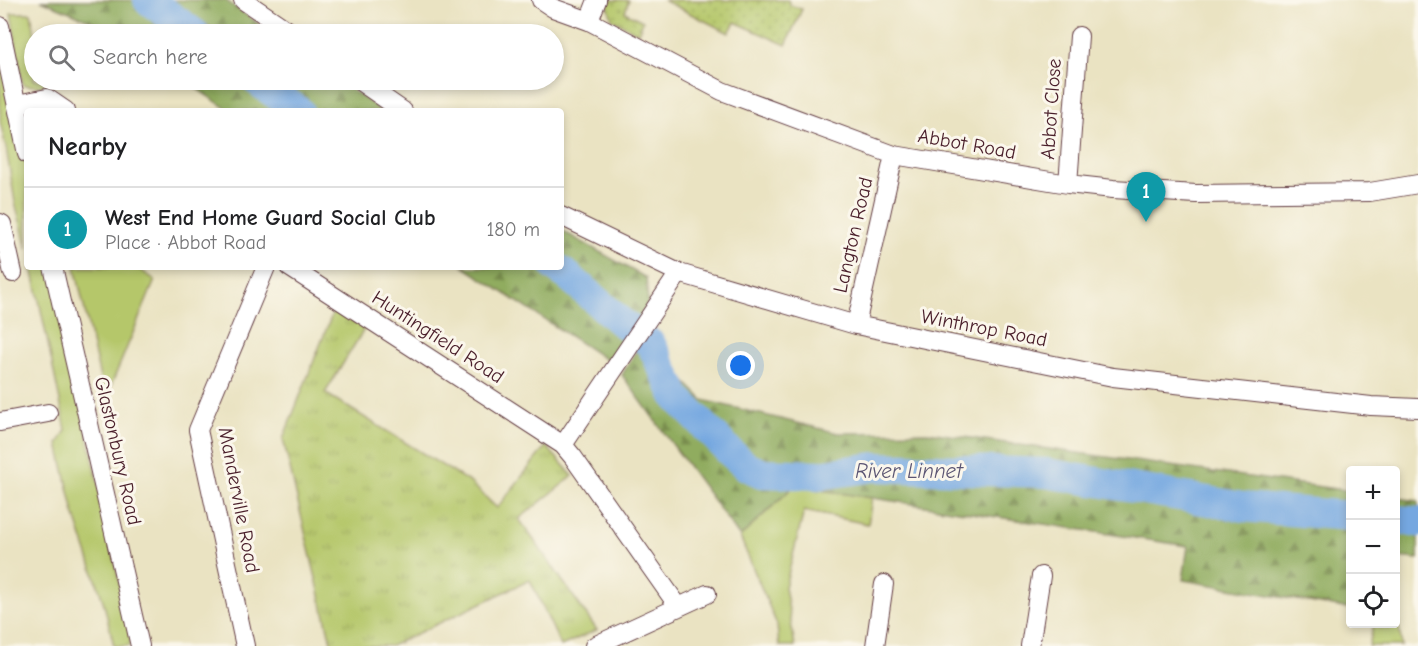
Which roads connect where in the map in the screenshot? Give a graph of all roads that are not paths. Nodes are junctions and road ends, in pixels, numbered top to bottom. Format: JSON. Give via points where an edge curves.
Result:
{"nodes":[{"id":1,"x":243,"y":0,"type":"edge"},
{"id":2,"x":541,"y":0,"type":"edge"},
{"id":3,"x":597,"y":0,"type":"edge"},
{"id":4,"x":589,"y":21,"type":"junction"},
{"id":5,"x":278,"y":24,"type":"edge"},
{"id":6,"x":0,"y":26,"type":"edge"},
{"id":7,"x":1079,"y":36,"type":"dead end"},
{"id":8,"x":373,"y":90,"type":"edge"},
{"id":9,"x":17,"y":104,"type":"junction"},
{"id":10,"x":62,"y":108,"type":"edge"},
{"id":11,"x":399,"y":108,"type":"edge"},
{"id":12,"x":24,"y":139,"type":"edge"},
{"id":13,"x":894,"y":155,"type":"junction"},
{"id":14,"x":1068,"y":184,"type":"junction"},
{"id":15,"x":1418,"y":184,"type":"edge"},
{"id":16,"x":564,"y":217,"type":"edge"},
{"id":17,"x":0,"y":223,"type":"edge"},
{"id":18,"x":54,"y":270,"type":"edge"},
{"id":19,"x":265,"y":270,"type":"edge"},
{"id":20,"x":294,"y":270,"type":"edge"},
{"id":21,"x":13,"y":273,"type":"dead end"},
{"id":22,"x":680,"y":273,"type":"junction"},
{"id":23,"x":856,"y":326,"type":"junction"},
{"id":24,"x":1418,"y":408,"type":"edge"},
{"id":25,"x":48,"y":413,"type":"dead end"},
{"id":26,"x":0,"y":422,"type":"edge"},
{"id":27,"x":563,"y":445,"type":"junction"},
{"id":28,"x":1041,"y":576,"type":"dead end"},
{"id":29,"x":884,"y":584,"type":"dead end"},
{"id":30,"x":707,"y":594,"type":"dead end"},
{"id":31,"x":678,"y":606,"type":"junction"},
{"id":32,"x":140,"y":646,"type":"edge"},
{"id":33,"x":244,"y":646,"type":"edge"},
{"id":34,"x":594,"y":646,"type":"edge"},
{"id":35,"x":875,"y":646,"type":"edge"},
{"id":36,"x":1030,"y":646,"type":"edge"}],
"edges":[{"from":1,"to":5,"type":"street"},
{"from":2,"to":4,"type":"street","name":"Abbot Road"},
{"from":3,"to":4,"type":"street"},
{"from":4,"to":13,"type":"street","name":"Abbot Road","via":[[722,91]]},
{"from":6,"to":9,"type":"street"},
{"from":7,"to":14,"type":"street","name":"Abbot Close"},
{"from":8,"to":11,"type":"street"},
{"from":9,"to":10,"type":"street","via":[[47,98]]},
{"from":9,"to":12,"type":"street"},
{"from":13,"to":14,"type":"street","name":"Abbot Road"},
{"from":13,"to":23,"type":"street","name":"Langton Road"},
{"from":14,"to":15,"type":"street","name":"Abbot Road","via":[[1196,194],[1370,192]]},
{"from":16,"to":22,"type":"street","name":"Winthrop Road"},
{"from":17,"to":21,"type":"street"},
{"from":18,"to":32,"type":"street","name":"Glastonbury Road"},
{"from":19,"to":33,"type":"street","name":"Manderville Road","via":[[198,430]]},
{"from":20,"to":27,"type":"street","name":"Huntingfield Road"},
{"from":22,"to":23,"type":"street","name":"Winthrop Road"},
{"from":22,"to":27,"type":"street"},
{"from":23,"to":24,"type":"street","name":"Winthrop Road","via":[[1113,377]]},
{"from":25,"to":26,"type":"street"},
{"from":27,"to":31,"type":"street","name":"Huntingfield Road"},
{"from":28,"to":36,"type":"street"},
{"from":29,"to":35,"type":"street"},
{"from":30,"to":31,"type":"street"},
{"from":31,"to":34,"type":"street"}]}
